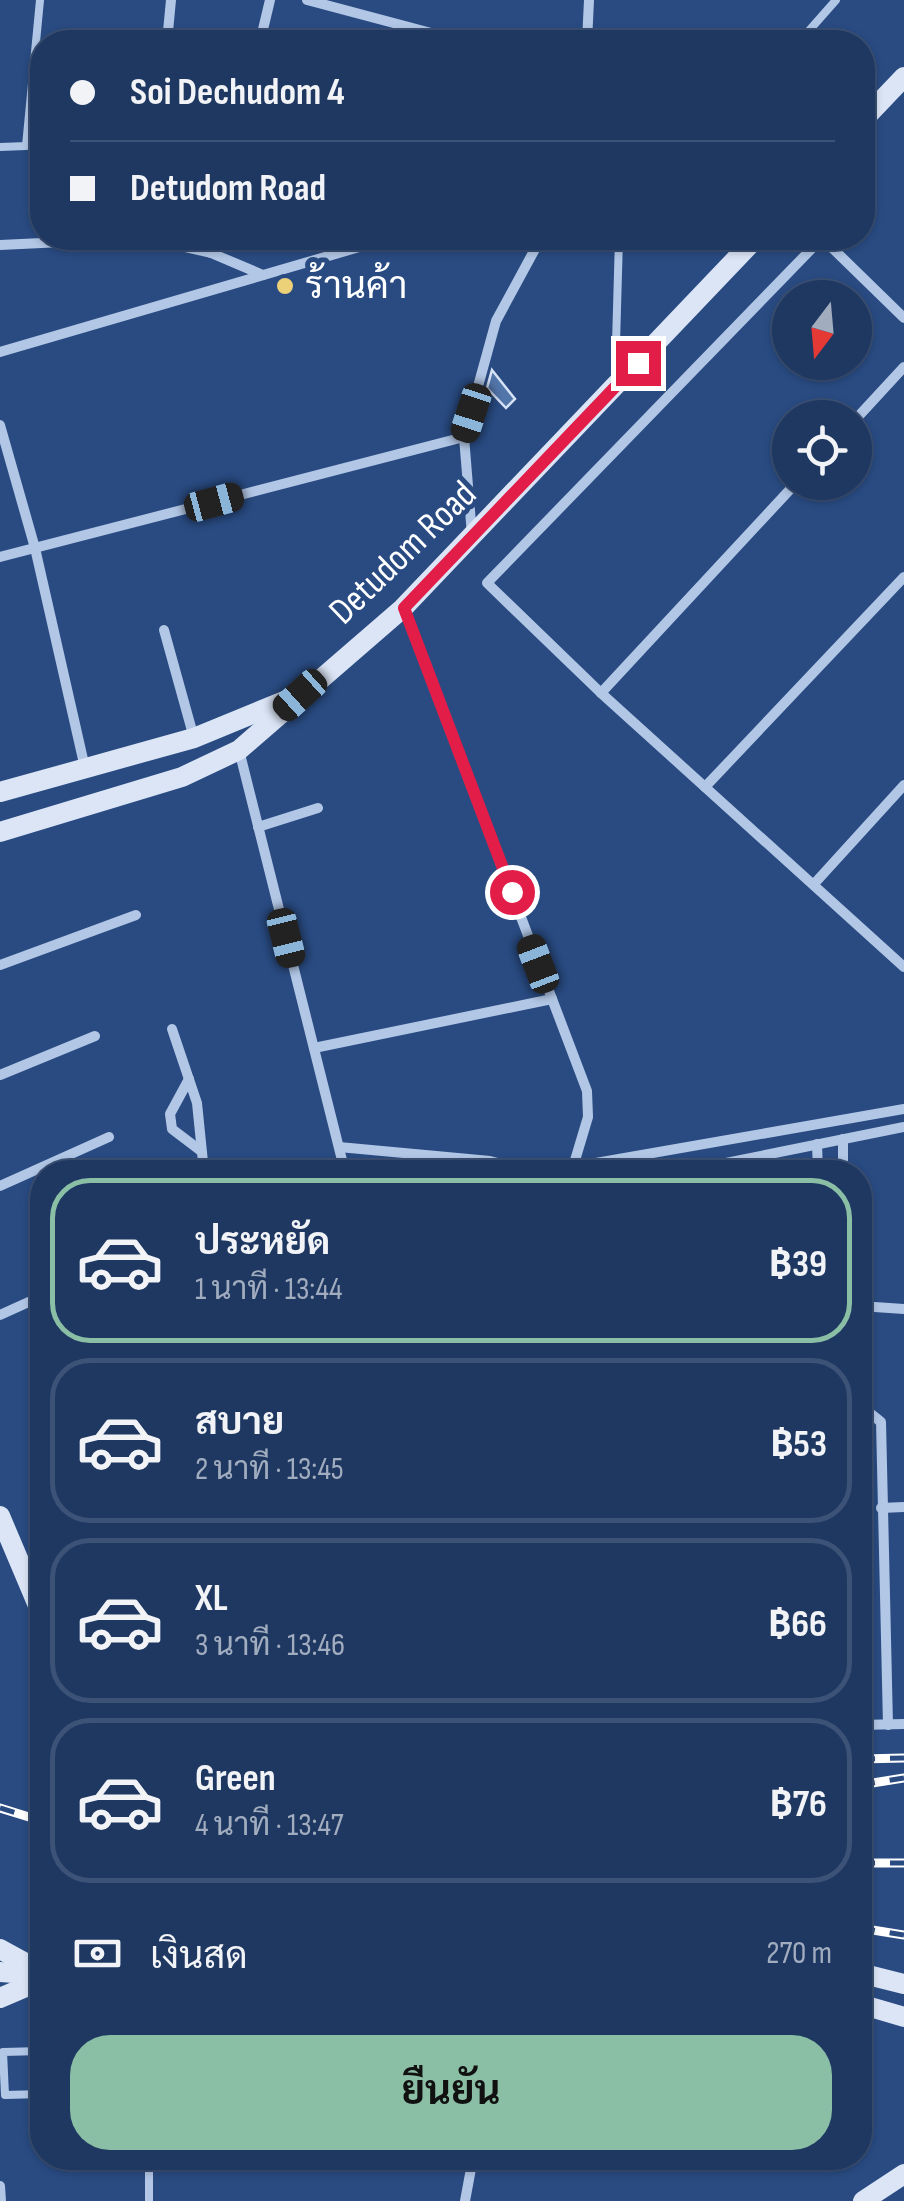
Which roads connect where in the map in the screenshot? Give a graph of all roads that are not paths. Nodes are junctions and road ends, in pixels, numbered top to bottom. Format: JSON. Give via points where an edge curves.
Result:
{"nodes":[{"id":1,"x":40,"y":0,"type":"edge"},
{"id":2,"x":171,"y":0,"type":"edge"},
{"id":3,"x":270,"y":0,"type":"edge"},
{"id":4,"x":307,"y":0,"type":"edge"},
{"id":5,"x":589,"y":0,"type":"edge"},
{"id":6,"x":836,"y":0,"type":"edge"},
{"id":7,"x":37,"y":30,"type":"edge"},
{"id":8,"x":168,"y":30,"type":"edge"},
{"id":9,"x":263,"y":30,"type":"edge"},
{"id":10,"x":420,"y":30,"type":"edge"},
{"id":11,"x":587,"y":30,"type":"edge"},
{"id":12,"x":810,"y":30,"type":"edge"},
{"id":13,"x":904,"y":77,"type":"edge"},
{"id":14,"x":30,"y":104,"type":"edge"},
{"id":15,"x":875,"y":107,"type":"edge"},
{"id":16,"x":0,"y":148,"type":"edge"},
{"id":17,"x":30,"y":244,"type":"edge"},
{"id":18,"x":0,"y":245,"type":"edge"},
{"id":19,"x":198,"y":250,"type":"edge"},
{"id":20,"x":212,"y":250,"type":"edge"},
{"id":21,"x":350,"y":250,"type":"edge"},
{"id":22,"x":534,"y":250,"type":"edge"},
{"id":23,"x":619,"y":250,"type":"edge"},
{"id":24,"x":745,"y":250,"type":"edge"},
{"id":25,"x":810,"y":250,"type":"edge"},
{"id":26,"x":834,"y":250,"type":"edge"},
{"id":27,"x":211,"y":253,"type":"junction"},
{"id":28,"x":264,"y":276,"type":"junction"},
{"id":29,"x":904,"y":318,"type":"edge"},
{"id":30,"x":0,"y":352,"type":"edge"},
{"id":31,"x":904,"y":367,"type":"edge"},
{"id":32,"x":614,"y":388,"type":"junction"},
{"id":33,"x":872,"y":402,"type":"edge"},
{"id":34,"x":0,"y":425,"type":"edge"},
{"id":35,"x":464,"y":437,"type":"junction"},
{"id":36,"x":780,"y":500,"type":"edge"},
{"id":37,"x":472,"y":538,"type":"junction"},
{"id":38,"x":35,"y":548,"type":"junction"},
{"id":39,"x":0,"y":557,"type":"edge"},
{"id":40,"x":904,"y":578,"type":"edge"},
{"id":41,"x":404,"y":608,"type":"junction"},
{"id":42,"x":164,"y":630,"type":"dead end"},
{"id":43,"x":601,"y":692,"type":"junction"},
{"id":44,"x":300,"y":695,"type":"junction"},
{"id":45,"x":194,"y":738,"type":"junction"},
{"id":46,"x":239,"y":750,"type":"junction"},
{"id":47,"x":84,"y":768,"type":"junction"},
{"id":48,"x":904,"y":785,"type":"edge"},
{"id":49,"x":705,"y":788,"type":"junction"},
{"id":50,"x":0,"y":792,"type":"edge"},
{"id":51,"x":94,"y":804,"type":"junction"},
{"id":52,"x":318,"y":808,"type":"dead end"},
{"id":53,"x":258,"y":827,"type":"junction"},
{"id":54,"x":0,"y":832,"type":"edge"},
{"id":55,"x":814,"y":884,"type":"junction"},
{"id":56,"x":136,"y":915,"type":"dead end"},
{"id":57,"x":0,"y":965,"type":"edge"},
{"id":58,"x":904,"y":967,"type":"edge"},
{"id":59,"x":552,"y":999,"type":"junction"},
{"id":60,"x":172,"y":1029,"type":"dead end"},
{"id":61,"x":96,"y":1036,"type":"dead end"},
{"id":62,"x":314,"y":1048,"type":"junction"},
{"id":63,"x":0,"y":1076,"type":"edge"},
{"id":64,"x":189,"y":1079,"type":"junction"},
{"id":65,"x":904,"y":1109,"type":"edge"},
{"id":66,"x":904,"y":1127,"type":"edge"},
{"id":67,"x":108,"y":1137,"type":"dead end"},
{"id":68,"x":842,"y":1139,"type":"junction"},
{"id":69,"x":817,"y":1144,"type":"junction"},
{"id":70,"x":339,"y":1147,"type":"junction"},
{"id":71,"x":202,"y":1150,"type":"junction"},
{"id":72,"x":57,"y":1160,"type":"edge"},
{"id":73,"x":203,"y":1160,"type":"edge"},
{"id":74,"x":342,"y":1160,"type":"edge"},
{"id":75,"x":479,"y":1160,"type":"edge"},
{"id":76,"x":575,"y":1160,"type":"edge"},
{"id":77,"x":626,"y":1160,"type":"edge"},
{"id":78,"x":739,"y":1160,"type":"edge"},
{"id":79,"x":818,"y":1160,"type":"edge"},
{"id":80,"x":843,"y":1160,"type":"edge"},
{"id":81,"x":30,"y":1172,"type":"edge"},
{"id":82,"x":0,"y":1186,"type":"edge"},
{"id":83,"x":30,"y":1301,"type":"edge"},
{"id":84,"x":872,"y":1307,"type":"edge"},
{"id":85,"x":904,"y":1309,"type":"edge"},
{"id":86,"x":0,"y":1315,"type":"edge"},
{"id":87,"x":872,"y":1414,"type":"edge"},
{"id":88,"x":881,"y":1508,"type":"junction"},
{"id":89,"x":904,"y":1508,"type":"edge"},
{"id":90,"x":0,"y":1516,"type":"edge"},
{"id":91,"x":30,"y":1587,"type":"edge"},
{"id":92,"x":904,"y":1724,"type":"edge"},
{"id":93,"x":888,"y":1725,"type":"junction"},
{"id":94,"x":872,"y":1726,"type":"edge"},
{"id":95,"x":0,"y":1948,"type":"edge"},
{"id":96,"x":30,"y":1952,"type":"edge"},
{"id":97,"x":30,"y":1968,"type":"edge"},
{"id":98,"x":0,"y":1972,"type":"edge"},
{"id":99,"x":30,"y":1975,"type":"edge"},
{"id":100,"x":872,"y":1975,"type":"edge"},
{"id":101,"x":30,"y":1982,"type":"edge"},
{"id":102,"x":904,"y":1984,"type":"edge"},
{"id":103,"x":0,"y":1998,"type":"edge"},
{"id":104,"x":872,"y":2008,"type":"edge"},
{"id":105,"x":904,"y":2017,"type":"edge"},
{"id":106,"x":30,"y":2051,"type":"edge"},
{"id":107,"x":30,"y":2094,"type":"edge"},
{"id":108,"x":149,"y":2170,"type":"edge"},
{"id":109,"x":471,"y":2170,"type":"edge"},
{"id":110,"x":904,"y":2174,"type":"edge"},
{"id":111,"x":0,"y":2186,"type":"edge"},
{"id":112,"x":2,"y":2201,"type":"edge"},
{"id":113,"x":149,"y":2201,"type":"edge"},
{"id":114,"x":465,"y":2201,"type":"edge"},
{"id":115,"x":864,"y":2201,"type":"edge"}],
"edges":[{"from":1,"to":7,"type":"lane"},
{"from":2,"to":8,"type":"street"},
{"from":3,"to":9,"type":"street"},
{"from":4,"to":10,"type":"street"},
{"from":5,"to":11,"type":"street"},
{"from":6,"to":12,"type":"lane"},
{"from":13,"to":15,"type":"main road"},
{"from":14,"to":16,"type":"lane","via":[[26,146]]},
{"from":17,"to":18,"type":"street"},
{"from":19,"to":27,"type":"street"},
{"from":20,"to":27,"type":"street"},
{"from":21,"to":28,"type":"street"},
{"from":22,"to":35,"type":"street","via":[[496,321]]},
{"from":23,"to":32,"type":"lane"},
{"from":24,"to":32,"type":"main road","name":"Detudom Road"},
{"from":25,"to":43,"type":"street","via":[[488,583]]},
{"from":26,"to":29,"type":"street"},
{"from":27,"to":28,"type":"street"},
{"from":28,"to":30,"type":"street"},
{"from":31,"to":33,"type":"street"},
{"from":32,"to":37,"type":"main road","name":"Detudom Road"},
{"from":34,"to":38,"type":"street"},
{"from":35,"to":37,"type":"street"},
{"from":35,"to":38,"type":"street"},
{"from":36,"to":43,"type":"street"},
{"from":37,"to":41,"type":"main road","name":"Detudom Road"},
{"from":38,"to":39,"type":"street"},
{"from":38,"to":47,"type":"street"},
{"from":40,"to":49,"type":"street"},
{"from":41,"to":44,"type":"main road","name":"Detudom Road"},
{"from":41,"to":59,"type":"street"},
{"from":42,"to":45,"type":"street"},
{"from":43,"to":49,"type":"street"},
{"from":44,"to":45,"type":"main road","name":"Detudom Road"},
{"from":44,"to":46,"type":"main road","name":"Detudom Road"},
{"from":45,"to":47,"type":"main road","name":"Detudom Road"},
{"from":46,"to":51,"type":"main road","name":"Detudom Road","via":[[182,777]]},
{"from":46,"to":53,"type":"street"},
{"from":47,"to":50,"type":"main road","name":"Detudom Road"},
{"from":47,"to":51,"type":"main road"},
{"from":48,"to":55,"type":"street"},
{"from":49,"to":55,"type":"street"},
{"from":51,"to":54,"type":"main road","name":"Detudom Road"},
{"from":52,"to":53,"type":"street"},
{"from":53,"to":62,"type":"street"},
{"from":55,"to":58,"type":"street"},
{"from":56,"to":57,"type":"street"},
{"from":59,"to":62,"type":"street"},
{"from":59,"to":76,"type":"street","via":[[587,1091],[588,1117]]},
{"from":60,"to":64,"type":"street"},
{"from":61,"to":63,"type":"street"},
{"from":62,"to":70,"type":"street"},
{"from":64,"to":71,"type":"street"},
{"from":64,"to":71,"type":"street","via":[[170,1114],[172,1130]]},
{"from":65,"to":77,"type":"street"},
{"from":66,"to":68,"type":"street"},
{"from":67,"to":72,"type":"street"},
{"from":68,"to":69,"type":"street"},
{"from":68,"to":80,"type":"street"},
{"from":69,"to":78,"type":"street"},
{"from":69,"to":79,"type":"street"},
{"from":70,"to":74,"type":"street"},
{"from":70,"to":75,"type":"street"},
{"from":71,"to":73,"type":"street"},
{"from":81,"to":82,"type":"street"},
{"from":83,"to":86,"type":"street"},
{"from":84,"to":85,"type":"street"},
{"from":87,"to":88,"type":"street","via":[[882,1422]]},
{"from":88,"to":89,"type":"street"},
{"from":88,"to":93,"type":"street"},
{"from":90,"to":91,"type":"main road"},
{"from":92,"to":93,"type":"street"},
{"from":93,"to":94,"type":"street"},
{"from":95,"to":96,"type":"main road"},
{"from":95,"to":97,"type":"main road"},
{"from":98,"to":99,"type":"main road"},
{"from":100,"to":102,"type":"main road"},
{"from":101,"to":103,"type":"main road"},
{"from":104,"to":105,"type":"main road"},
{"from":106,"to":107,"type":"lane","via":[[3,2052],[5,2095]]},
{"from":108,"to":113,"type":"lane"},
{"from":109,"to":114,"type":"street"},
{"from":110,"to":115,"type":"main road"},
{"from":111,"to":112,"type":"street"}]}
